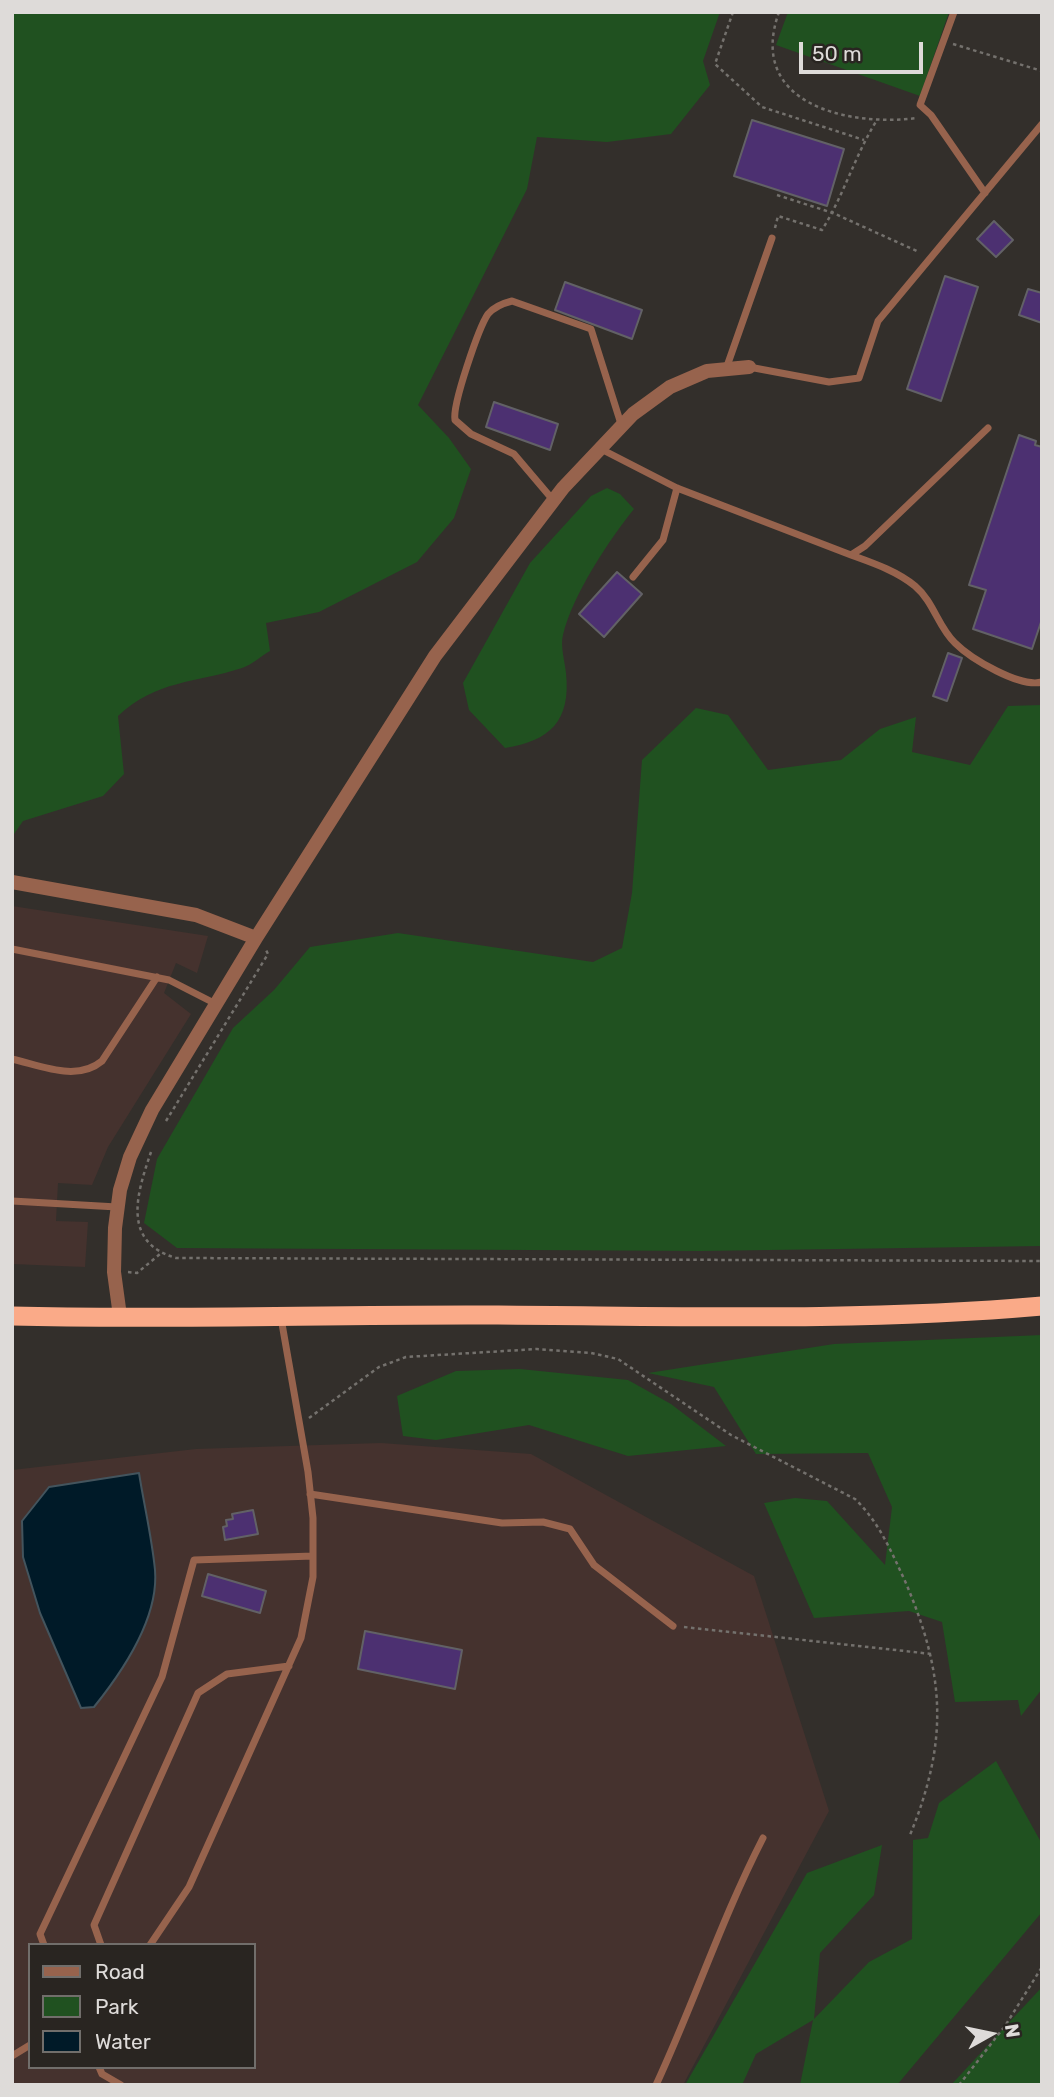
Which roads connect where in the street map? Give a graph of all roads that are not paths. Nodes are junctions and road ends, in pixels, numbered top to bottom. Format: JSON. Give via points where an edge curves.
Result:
{"nodes":[{"id":1,"x":954,"y":12,"type":"edge"},
{"id":2,"x":1042,"y":124,"type":"edge"},
{"id":3,"x":985,"y":193,"type":"junction"},
{"id":4,"x":772,"y":238,"type":"road end"},
{"id":5,"x":749,"y":367,"type":"joint"},
{"id":6,"x":726,"y":369,"type":"junction"},
{"id":7,"x":622,"y":425,"type":"junction"},
{"id":8,"x":988,"y":428,"type":"dead end"},
{"id":9,"x":599,"y":448,"type":"junction"},
{"id":10,"x":677,"y":488,"type":"junction"},
{"id":11,"x":553,"y":500,"type":"junction"},
{"id":12,"x":851,"y":555,"type":"junction"},
{"id":13,"x":633,"y":578,"type":"dead end"},
{"id":14,"x":1042,"y":682,"type":"edge"},
{"id":15,"x":12,"y":882,"type":"edge"},
{"id":16,"x":256,"y":938,"type":"junction"},
{"id":17,"x":12,"y":949,"type":"edge"},
{"id":18,"x":157,"y":977,"type":"junction"},
{"id":19,"x":217,"y":1004,"type":"junction"},
{"id":20,"x":12,"y":1059,"type":"edge"},
{"id":21,"x":12,"y":1201,"type":"edge"},
{"id":22,"x":117,"y":1207,"type":"junction"},
{"id":23,"x":1042,"y":1306,"type":"edge"},
{"id":24,"x":12,"y":1315,"type":"edge"},
{"id":25,"x":120,"y":1317,"type":"junction"},
{"id":26,"x":281,"y":1317,"type":"junction"},
{"id":27,"x":310,"y":1494,"type":"junction"},
{"id":28,"x":313,"y":1556,"type":"junction"},
{"id":29,"x":673,"y":1626,"type":"road end"},
{"id":30,"x":289,"y":1666,"type":"junction"},
{"id":31,"x":763,"y":1838,"type":"dead end"},
{"id":32,"x":43,"y":1943,"type":"edge"},
{"id":33,"x":100,"y":1943,"type":"edge"},
{"id":34,"x":151,"y":1943,"type":"edge"},
{"id":35,"x":28,"y":2046,"type":"edge"},
{"id":36,"x":12,"y":2056,"type":"edge"},
{"id":37,"x":100,"y":2071,"type":"edge"},
{"id":38,"x":106,"y":2085,"type":"edge"},
{"id":39,"x":121,"y":2085,"type":"edge"},
{"id":40,"x":656,"y":2085,"type":"edge"}],
"edges":[{"from":1,"to":3,"type":"lane","via":[[920,105]]},
{"from":2,"to":3,"type":"lane"},
{"from":3,"to":5,"type":"lane","via":[[878,320],[859,378],[829,382]]},
{"from":4,"to":6,"type":"lane"},
{"from":5,"to":6,"type":"street"},
{"from":6,"to":7,"type":"street","via":[[707,371],[670,387]]},
{"from":7,"to":9,"type":"street"},
{"from":7,"to":11,"type":"lane","via":[[591,329],[512,301],[488,315],[457,393],[454,420],[471,435],[514,454]]},
{"from":8,"to":12,"type":"lane"},
{"from":9,"to":10,"type":"lane"},
{"from":9,"to":11,"type":"street"},
{"from":10,"to":12,"type":"lane"},
{"from":10,"to":13,"type":"lane","via":[[663,540]]},
{"from":11,"to":16,"type":"street","via":[[435,656]]},
{"from":12,"to":14,"type":"lane","via":[[915,586],[955,644],[1019,681]]},
{"from":15,"to":16,"type":"street","via":[[196,915]]},
{"from":16,"to":19,"type":"street"},
{"from":17,"to":18,"type":"lane"},
{"from":18,"to":19,"type":"lane"},
{"from":18,"to":20,"type":"lane","via":[[94,1068],[74,1073]]},
{"from":19,"to":22,"type":"street","via":[[152,1110],[130,1157]]},
{"from":21,"to":22,"type":"lane"},
{"from":22,"to":25,"type":"street","via":[[114,1272]]},
{"from":23,"to":26,"type":"highway","via":[[824,1317]]},
{"from":24,"to":25,"type":"highway"},
{"from":25,"to":26,"type":"highway"},
{"from":26,"to":27,"type":"lane"},
{"from":27,"to":28,"type":"lane"},
{"from":27,"to":29,"type":"lane","via":[[570,1529],[594,1565]]},
{"from":28,"to":30,"type":"lane","via":[[301,1638]]},
{"from":28,"to":32,"type":"lane","via":[[194,1560],[162,1678],[40,1934]]},
{"from":30,"to":33,"type":"lane","via":[[227,1674],[198,1693],[94,1926]]},
{"from":30,"to":34,"type":"lane","via":[[189,1887]]},
{"from":31,"to":40,"type":"lane","via":[[735,1893],[692,2007]]},
{"from":35,"to":36,"type":"lane"},
{"from":37,"to":38,"type":"lane"},
{"from":37,"to":39,"type":"lane"}]}
